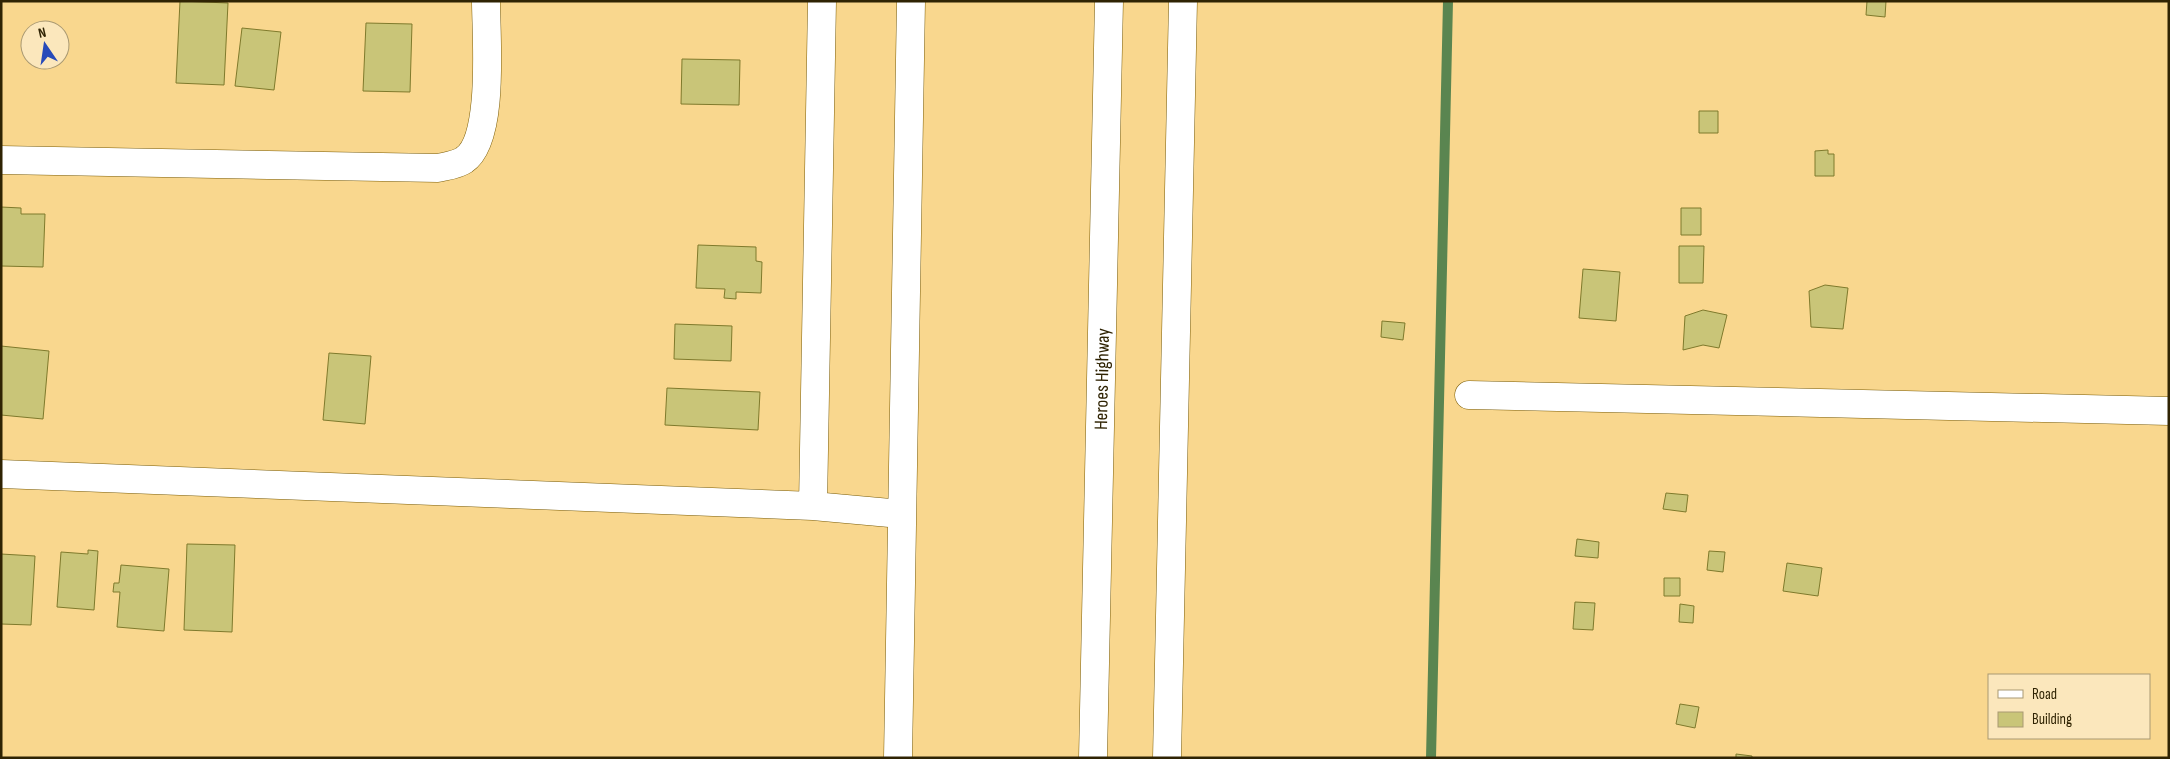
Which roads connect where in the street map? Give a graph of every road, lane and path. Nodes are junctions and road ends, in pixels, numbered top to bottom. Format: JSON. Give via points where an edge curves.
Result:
{"nodes":[{"id":1,"x":486,"y":1,"type":"edge"},
{"id":2,"x":822,"y":1,"type":"edge"},
{"id":3,"x":911,"y":1,"type":"edge"},
{"id":4,"x":1110,"y":1,"type":"edge"},
{"id":5,"x":1183,"y":1,"type":"edge"},
{"id":6,"x":1,"y":160,"type":"edge"},
{"id":7,"x":1469,"y":395,"type":"dead end"},
{"id":8,"x":2169,"y":411,"type":"edge"},
{"id":9,"x":1,"y":474,"type":"edge"},
{"id":10,"x":812,"y":506,"type":"junction"},
{"id":11,"x":901,"y":514,"type":"junction"},
{"id":12,"x":898,"y":758,"type":"edge"},
{"id":13,"x":1093,"y":758,"type":"edge"},
{"id":14,"x":1167,"y":758,"type":"edge"}],
"edges":[{"from":1,"to":6,"type":"street","via":[[486,105],[476,147],[463,161],[438,168]]},
{"from":2,"to":10,"type":"street"},
{"from":3,"to":11,"type":"street"},
{"from":4,"to":13,"type":"street","name":"Heroes Highway"},
{"from":5,"to":14,"type":"street"},
{"from":7,"to":8,"type":"street"},
{"from":9,"to":10,"type":"street"},
{"from":10,"to":11,"type":"street"},
{"from":11,"to":12,"type":"street"}]}
